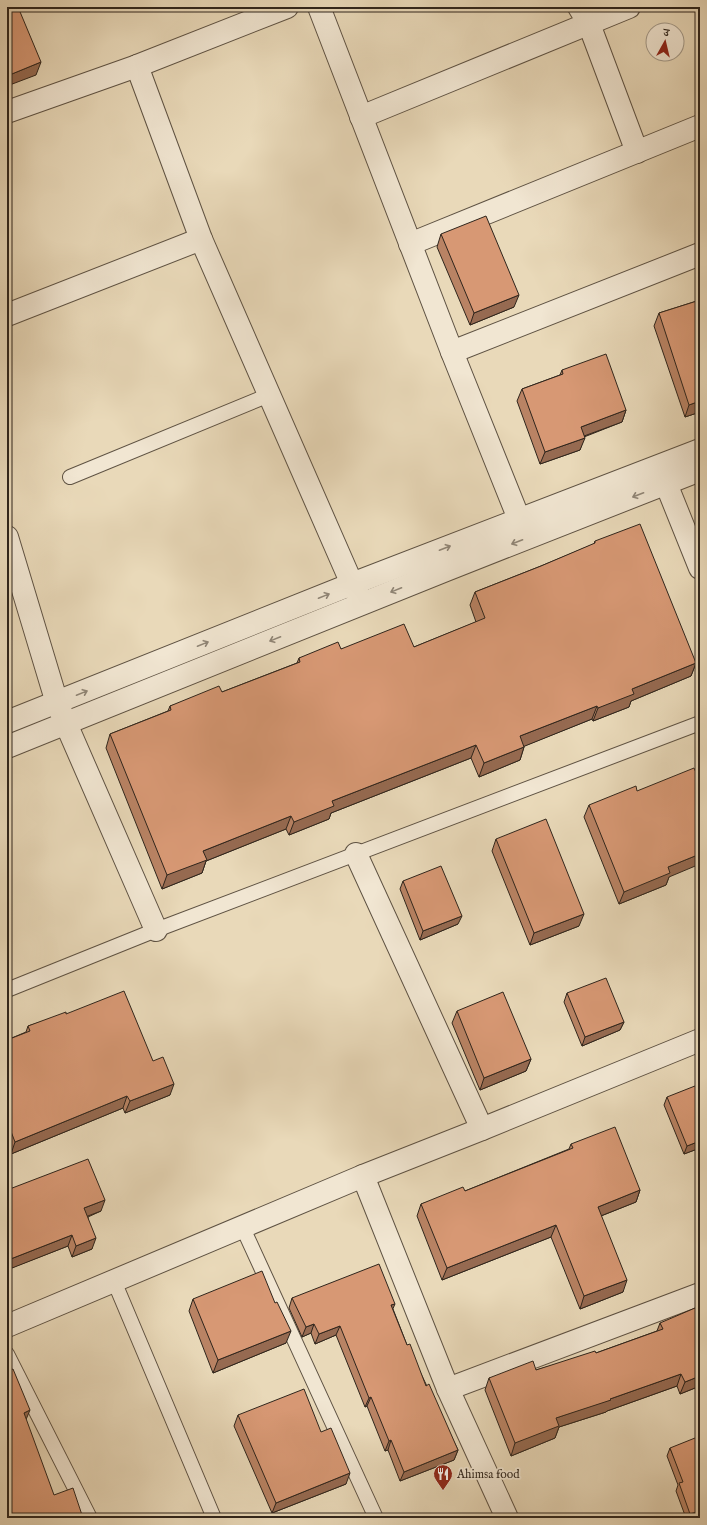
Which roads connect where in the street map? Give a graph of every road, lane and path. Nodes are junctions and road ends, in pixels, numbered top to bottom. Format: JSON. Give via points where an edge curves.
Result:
{"nodes":[{"id":1,"x":287,"y":7,"type":"edge"},
{"id":2,"x":319,"y":7,"type":"edge"},
{"id":3,"x":629,"y":7,"type":"edge"},
{"id":4,"x":584,"y":15,"type":"edge"},
{"id":5,"x":138,"y":66,"type":"junction"},
{"id":6,"x":7,"y":112,"type":"edge"},
{"id":7,"x":361,"y":117,"type":"junction"},
{"id":8,"x":700,"y":126,"type":"edge"},
{"id":9,"x":637,"y":152,"type":"junction"},
{"id":10,"x":201,"y":239,"type":"junction"},
{"id":11,"x":410,"y":244,"type":"junction"},
{"id":12,"x":700,"y":254,"type":"edge"},
{"id":13,"x":7,"y":315,"type":"edge"},
{"id":14,"x":452,"y":352,"type":"junction"},
{"id":15,"x":269,"y":395,"type":"junction"},
{"id":16,"x":700,"y":450,"type":"edge"},
{"id":17,"x":700,"y":470,"type":"edge"},
{"id":18,"x":662,"y":475,"type":"junction"},
{"id":19,"x":70,"y":477,"type":"dead end"},
{"id":20,"x":519,"y":519,"type":"junction"},
{"id":21,"x":7,"y":538,"type":"edge"},
{"id":22,"x":700,"y":568,"type":"edge"},
{"id":23,"x":352,"y":584,"type":"junction"},
{"id":24,"x":363,"y":603,"type":"junction"},
{"id":25,"x":56,"y":703,"type":"junction"},
{"id":26,"x":7,"y":722,"type":"edge"},
{"id":27,"x":700,"y":722,"type":"edge"},
{"id":28,"x":65,"y":724,"type":"junction"},
{"id":29,"x":7,"y":746,"type":"edge"},
{"id":30,"x":356,"y":854,"type":"junction"},
{"id":31,"x":156,"y":930,"type":"junction"},
{"id":32,"x":7,"y":990,"type":"edge"},
{"id":33,"x":700,"y":1040,"type":"edge"},
{"id":34,"x":482,"y":1129,"type":"junction"},
{"id":35,"x":363,"y":1176,"type":"junction"},
{"id":36,"x":242,"y":1226,"type":"junction"},
{"id":37,"x":114,"y":1281,"type":"junction"},
{"id":38,"x":700,"y":1294,"type":"edge"},
{"id":39,"x":7,"y":1326,"type":"edge"},
{"id":40,"x":7,"y":1354,"type":"edge"},
{"id":41,"x":448,"y":1389,"type":"junction"},
{"id":42,"x":90,"y":1518,"type":"edge"},
{"id":43,"x":214,"y":1518,"type":"edge"},
{"id":44,"x":376,"y":1518,"type":"edge"},
{"id":45,"x":507,"y":1518,"type":"edge"}],
"edges":[{"from":1,"to":5,"type":"street"},
{"from":2,"to":7,"type":"street"},
{"from":3,"to":4,"type":"street"},
{"from":4,"to":7,"type":"street"},
{"from":4,"to":9,"type":"street"},
{"from":5,"to":6,"type":"street"},
{"from":5,"to":10,"type":"street"},
{"from":7,"to":11,"type":"street"},
{"from":8,"to":9,"type":"street"},
{"from":9,"to":11,"type":"street"},
{"from":10,"to":13,"type":"street"},
{"from":10,"to":15,"type":"street"},
{"from":11,"to":14,"type":"street"},
{"from":12,"to":14,"type":"street"},
{"from":14,"to":20,"type":"street"},
{"from":15,"to":19,"type":"lane"},
{"from":15,"to":23,"type":"street"},
{"from":16,"to":18,"type":"street"},
{"from":17,"to":18,"type":"street"},
{"from":18,"to":20,"type":"street"},
{"from":18,"to":22,"type":"street"},
{"from":18,"to":24,"type":"street","one_way":true},
{"from":23,"to":20,"type":"street","one_way":true},
{"from":21,"to":25,"type":"street"},
{"from":23,"to":24,"type":"street"},
{"from":25,"to":23,"type":"street","one_way":true},
{"from":24,"to":28,"type":"street","one_way":true},
{"from":25,"to":26,"type":"street"},
{"from":25,"to":28,"type":"street"},
{"from":27,"to":30,"type":"lane"},
{"from":28,"to":29,"type":"street"},
{"from":28,"to":31,"type":"street"},
{"from":30,"to":31,"type":"lane"},
{"from":30,"to":34,"type":"street"},
{"from":31,"to":32,"type":"lane"},
{"from":33,"to":34,"type":"street"},
{"from":34,"to":35,"type":"street"},
{"from":35,"to":36,"type":"street"},
{"from":35,"to":41,"type":"street"},
{"from":36,"to":37,"type":"street"},
{"from":36,"to":44,"type":"lane"},
{"from":37,"to":39,"type":"street"},
{"from":37,"to":43,"type":"lane"},
{"from":38,"to":41,"type":"street"},
{"from":40,"to":42,"type":"lane"},
{"from":41,"to":45,"type":"street"}]}
